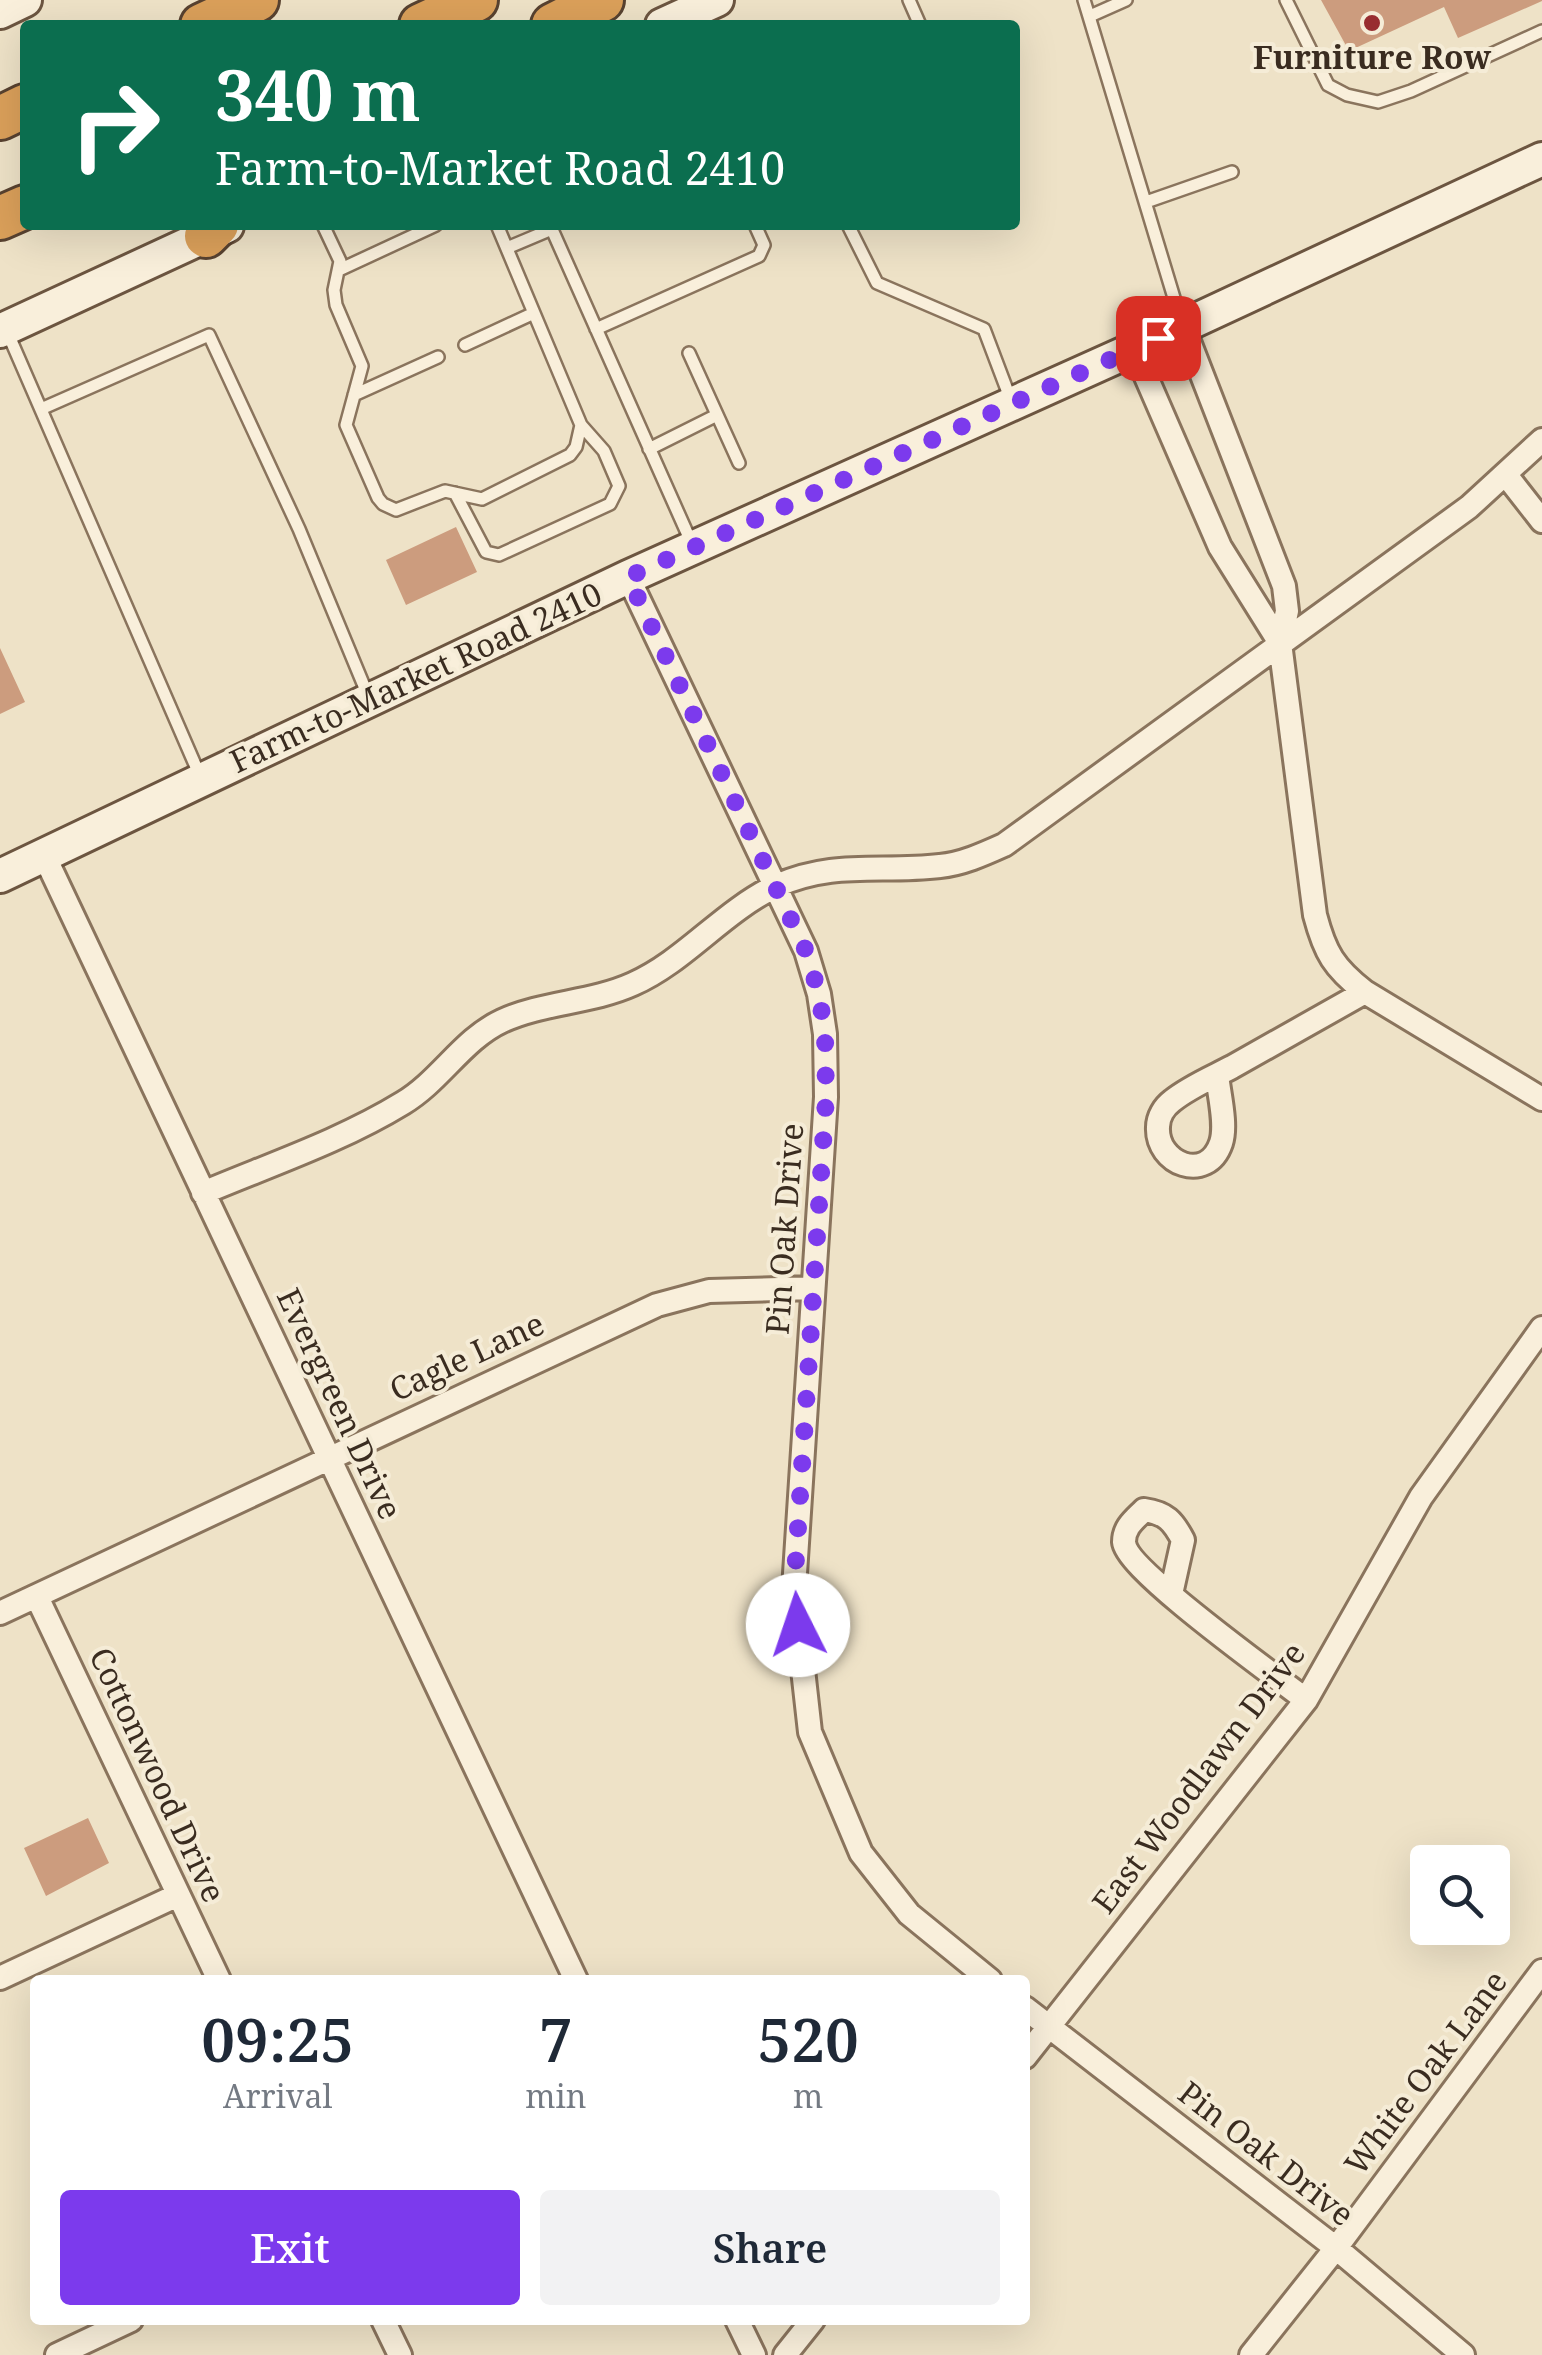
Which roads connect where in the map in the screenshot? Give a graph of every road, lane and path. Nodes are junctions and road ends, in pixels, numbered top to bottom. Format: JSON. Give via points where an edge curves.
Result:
{"nodes":[{"id":1,"x":26,"y":0,"type":"edge"},
{"id":2,"x":257,"y":0,"type":"edge"},
{"id":3,"x":476,"y":0,"type":"edge"},
{"id":4,"x":602,"y":0,"type":"edge"},
{"id":5,"x":717,"y":0,"type":"edge"},
{"id":6,"x":1084,"y":0,"type":"edge"},
{"id":7,"x":1126,"y":0,"type":"edge"},
{"id":8,"x":1286,"y":0,"type":"edge"},
{"id":9,"x":0,"y":12,"type":"edge"},
{"id":10,"x":1090,"y":16,"type":"junction"},
{"id":11,"x":213,"y":20,"type":"edge"},
{"id":12,"x":432,"y":20,"type":"edge"},
{"id":13,"x":564,"y":20,"type":"edge"},
{"id":14,"x":673,"y":20,"type":"edge"},
{"id":15,"x":1542,"y":31,"type":"edge"},
{"id":16,"x":1542,"y":159,"type":"edge"},
{"id":17,"x":1232,"y":172,"type":"dead end"},
{"id":18,"x":1146,"y":202,"type":"junction"},
{"id":19,"x":216,"y":230,"type":"edge"},
{"id":20,"x":326,"y":230,"type":"edge"},
{"id":21,"x":425,"y":230,"type":"edge"},
{"id":22,"x":499,"y":230,"type":"edge"},
{"id":23,"x":545,"y":230,"type":"edge"},
{"id":24,"x":552,"y":230,"type":"edge"},
{"id":25,"x":757,"y":230,"type":"edge"},
{"id":26,"x":850,"y":230,"type":"edge"},
{"id":27,"x":507,"y":248,"type":"junction"},
{"id":28,"x":340,"y":270,"type":"junction"},
{"id":29,"x":534,"y":314,"type":"junction"},
{"id":30,"x":1183,"y":326,"type":"junction"},
{"id":31,"x":596,"y":329,"type":"junction"},
{"id":32,"x":3,"y":330,"type":"edge"},
{"id":33,"x":465,"y":345,"type":"dead end"},
{"id":34,"x":1134,"y":349,"type":"junction"},
{"id":35,"x":688,"y":353,"type":"dead end"},
{"id":36,"x":438,"y":357,"type":"dead end"},
{"id":37,"x":354,"y":395,"type":"junction"},
{"id":38,"x":1012,"y":404,"type":"junction"},
{"id":39,"x":41,"y":410,"type":"junction"},
{"id":40,"x":717,"y":415,"type":"junction"},
{"id":41,"x":580,"y":425,"type":"junction"},
{"id":42,"x":1542,"y":440,"type":"edge"},
{"id":43,"x":650,"y":448,"type":"junction"},
{"id":44,"x":740,"y":463,"type":"dead end"},
{"id":45,"x":1506,"y":475,"type":"junction"},
{"id":46,"x":455,"y":493,"type":"junction"},
{"id":47,"x":1542,"y":521,"type":"edge"},
{"id":48,"x":693,"y":548,"type":"junction"},
{"id":49,"x":628,"y":577,"type":"junction"},
{"id":50,"x":1280,"y":643,"type":"junction"},
{"id":51,"x":370,"y":700,"type":"junction"},
{"id":52,"x":202,"y":780,"type":"junction"},
{"id":53,"x":44,"y":855,"type":"junction"},
{"id":54,"x":0,"y":876,"type":"edge"},
{"id":55,"x":777,"y":886,"type":"junction"},
{"id":56,"x":1365,"y":992,"type":"junction"},
{"id":57,"x":1217,"y":1075,"type":"dead end"},
{"id":58,"x":1542,"y":1100,"type":"edge"},
{"id":59,"x":202,"y":1193,"type":"junction"},
{"id":60,"x":813,"y":1288,"type":"junction"},
{"id":61,"x":1542,"y":1328,"type":"edge"},
{"id":62,"x":329,"y":1459,"type":"junction"},
{"id":63,"x":1171,"y":1594,"type":"dead end"},
{"id":64,"x":37,"y":1597,"type":"junction"},
{"id":65,"x":0,"y":1614,"type":"edge"},
{"id":66,"x":1306,"y":1700,"type":"junction"},
{"id":67,"x":178,"y":1895,"type":"junction"},
{"id":68,"x":1542,"y":1971,"type":"edge"},
{"id":69,"x":217,"y":1975,"type":"edge"},
{"id":70,"x":574,"y":1975,"type":"edge"},
{"id":71,"x":984,"y":1975,"type":"edge"},
{"id":72,"x":0,"y":1978,"type":"edge"},
{"id":73,"x":1030,"y":2012,"type":"edge"},
{"id":74,"x":1049,"y":2028,"type":"junction"},
{"id":75,"x":1030,"y":2051,"type":"edge"},
{"id":76,"x":1336,"y":2248,"type":"junction"},
{"id":77,"x":121,"y":2325,"type":"edge"},
{"id":78,"x":385,"y":2325,"type":"edge"},
{"id":79,"x":740,"y":2325,"type":"edge"},
{"id":80,"x":809,"y":2325,"type":"edge"},
{"id":81,"x":58,"y":2355,"type":"edge"},
{"id":82,"x":400,"y":2355,"type":"edge"},
{"id":83,"x":754,"y":2355,"type":"edge"},
{"id":84,"x":785,"y":2355,"type":"edge"},
{"id":85,"x":1252,"y":2355,"type":"edge"},
{"id":86,"x":1464,"y":2355,"type":"edge"}],
"edges":[{"from":1,"to":9,"type":"main road"},
{"from":2,"to":11,"type":"highway"},
{"from":3,"to":12,"type":"highway"},
{"from":4,"to":13,"type":"highway"},
{"from":5,"to":14,"type":"main road"},
{"from":6,"to":10,"type":"lane"},
{"from":7,"to":10,"type":"lane"},
{"from":8,"to":15,"type":"lane","via":[[1328,85],[1378,102]]},
{"from":10,"to":18,"type":"lane"},
{"from":16,"to":30,"type":"main road","name":"Farm-to-Market Road 2410"},
{"from":17,"to":18,"type":"lane"},
{"from":18,"to":30,"type":"lane"},
{"from":19,"to":32,"type":"main road"},
{"from":20,"to":28,"type":"lane"},
{"from":21,"to":28,"type":"lane"},
{"from":22,"to":27,"type":"lane"},
{"from":23,"to":27,"type":"lane"},
{"from":24,"to":31,"type":"lane"},
{"from":25,"to":31,"type":"lane","via":[[760,256]]},
{"from":26,"to":38,"type":"lane","via":[[877,283],[984,329]]},
{"from":27,"to":29,"type":"lane"},
{"from":28,"to":37,"type":"lane","via":[[336,304],[362,366]]},
{"from":29,"to":33,"type":"lane"},
{"from":29,"to":41,"type":"lane"},
{"from":30,"to":34,"type":"main road","name":"Farm-to-Market Road 2410"},
{"from":30,"to":50,"type":"street","via":[[1284,586]]},
{"from":31,"to":43,"type":"lane"},
{"from":32,"to":39,"type":"lane"},
{"from":34,"to":38,"type":"main road","name":"Farm-to-Market Road 2410"},
{"from":34,"to":50,"type":"street","via":[[1220,547]]},
{"from":35,"to":40,"type":"lane"},
{"from":36,"to":37,"type":"lane"},
{"from":37,"to":46,"type":"lane","via":[[347,432],[383,504],[405,509],[439,492]]},
{"from":38,"to":48,"type":"main road","name":"Farm-to-Market Road 2410"},
{"from":39,"to":51,"type":"lane","via":[[209,335]]},
{"from":39,"to":52,"type":"lane"},
{"from":40,"to":43,"type":"lane"},
{"from":40,"to":44,"type":"lane"},
{"from":41,"to":46,"type":"lane","via":[[570,455],[482,499]]},
{"from":41,"to":46,"type":"lane","via":[[604,451],[619,486],[610,504],[499,555],[486,552]]},
{"from":42,"to":45,"type":"street"},
{"from":43,"to":48,"type":"lane"},
{"from":45,"to":47,"type":"street"},
{"from":45,"to":50,"type":"street"},
{"from":48,"to":49,"type":"main road","name":"Farm-to-Market Road 2410"},
{"from":49,"to":51,"type":"main road","name":"Farm-to-Market Road 2410"},
{"from":49,"to":55,"type":"street","name":"Pin Oak Drive"},
{"from":50,"to":55,"type":"street","via":[[1004,845],[944,866],[843,867]]},
{"from":50,"to":56,"type":"street","via":[[1324,949]]},
{"from":51,"to":52,"type":"main road","name":"Farm-to-Market Road 2410"},
{"from":52,"to":53,"type":"main road","name":"Farm-to-Market Road 2410"},
{"from":53,"to":54,"type":"main road","name":"Farm-to-Market Road 2410"},
{"from":53,"to":59,"type":"street","name":"Evergreen Drive"},
{"from":55,"to":59,"type":"street","via":[[739,905],[633,984],[499,1022],[406,1101]]},
{"from":55,"to":60,"type":"street","name":"Pin Oak Drive","via":[[806,951],[825,1034]]},
{"from":56,"to":57,"type":"street"},
{"from":56,"to":58,"type":"street"},
{"from":59,"to":62,"type":"street","name":"Evergreen Drive"},
{"from":60,"to":62,"type":"street","name":"Cagle Lane","via":[[709,1291],[657,1305]]},
{"from":60,"to":71,"type":"street","name":"Pin Oak Drive","via":[[794,1589],[810,1732],[860,1853],[909,1914]]},
{"from":61,"to":66,"type":"street","name":"East Woodlawn Drive","via":[[1421,1498]]},
{"from":62,"to":64,"type":"street","name":"Cagle Lane"},
{"from":62,"to":70,"type":"street","name":"Evergreen Drive"},
{"from":63,"to":66,"type":"street"},
{"from":64,"to":65,"type":"street","name":"Cagle Lane"},
{"from":64,"to":67,"type":"street","name":"Cottonwood Drive"},
{"from":66,"to":74,"type":"street","name":"East Woodlawn Drive"},
{"from":67,"to":69,"type":"street","name":"Cottonwood Drive"},
{"from":67,"to":72,"type":"street"},
{"from":68,"to":76,"type":"street","name":"White Oak Lane"},
{"from":73,"to":74,"type":"street","name":"Pin Oak Drive"},
{"from":74,"to":75,"type":"street","name":"East Woodlawn Drive"},
{"from":74,"to":76,"type":"street","name":"Pin Oak Drive"},
{"from":76,"to":85,"type":"street","name":"White Oak Lane"},
{"from":76,"to":86,"type":"street","name":"Pin Oak Drive"},
{"from":77,"to":81,"type":"street"},
{"from":78,"to":82,"type":"street"},
{"from":79,"to":83,"type":"street"},
{"from":80,"to":84,"type":"street"}]}
